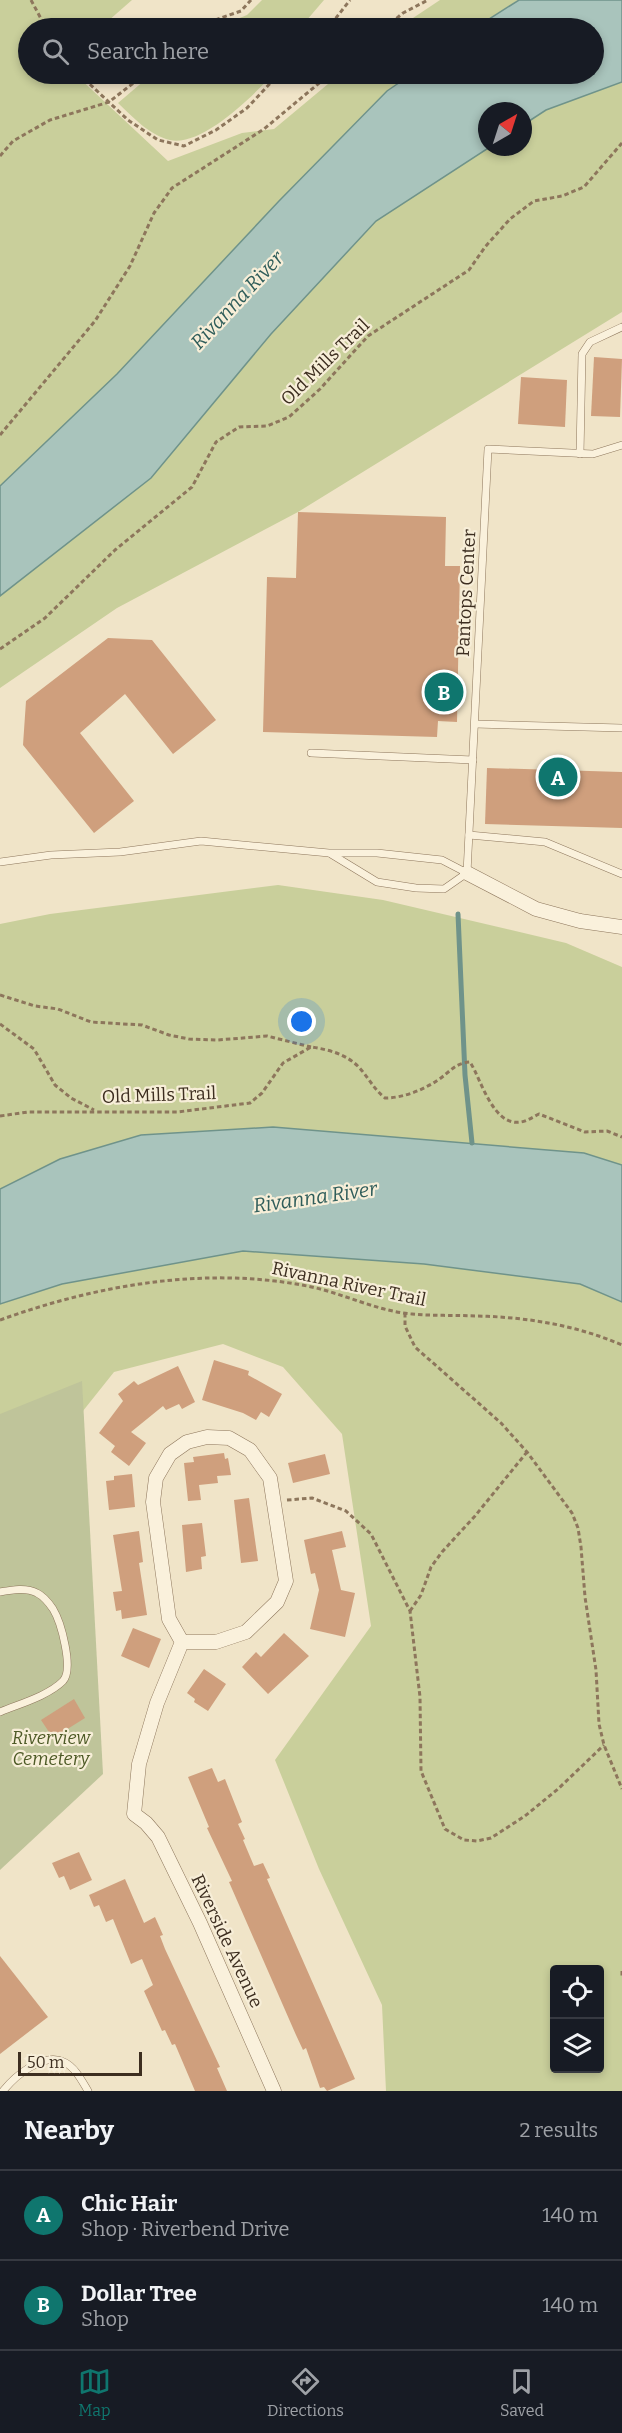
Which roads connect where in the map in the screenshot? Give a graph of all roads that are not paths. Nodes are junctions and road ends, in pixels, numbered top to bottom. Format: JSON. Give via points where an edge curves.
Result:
{"nodes":[{"id":1,"x":622,"y":327,"type":"edge"},
{"id":2,"x":622,"y":445,"type":"edge"},
{"id":3,"x":580,"y":454,"type":"junction"},
{"id":4,"x":475,"y":724,"type":"junction"},
{"id":5,"x":622,"y":728,"type":"edge"},
{"id":6,"x":310,"y":753,"type":"dead end"},
{"id":7,"x":473,"y":760,"type":"junction"},
{"id":8,"x":469,"y":835,"type":"junction"},
{"id":9,"x":329,"y":853,"type":"junction"},
{"id":10,"x":0,"y":862,"type":"edge"},
{"id":11,"x":467,"y":873,"type":"junction"},
{"id":12,"x":622,"y":874,"type":"edge"},
{"id":13,"x":622,"y":927,"type":"edge"},
{"id":14,"x":0,"y":1592,"type":"edge"},
{"id":15,"x":182,"y":1642,"type":"junction"},
{"id":16,"x":0,"y":1712,"type":"edge"},
{"id":17,"x":3,"y":2091,"type":"edge"},
{"id":18,"x":88,"y":2091,"type":"edge"},
{"id":19,"x":274,"y":2091,"type":"edge"}],
"edges":[{"from":1,"to":3,"type":"lane","via":[[590,342],[582,354]]},
{"from":2,"to":3,"type":"lane","name":"Pantops Center"},
{"from":3,"to":4,"type":"lane","name":"Pantops Center","via":[[488,449]]},
{"from":4,"to":5,"type":"lane"},
{"from":4,"to":7,"type":"lane","name":"Pantops Center"},
{"from":6,"to":7,"type":"lane"},
{"from":7,"to":8,"type":"lane","name":"Pantops Center"},
{"from":8,"to":11,"type":"lane","name":"Pantops Center"},
{"from":8,"to":12,"type":"lane","via":[[545,842]]},
{"from":9,"to":10,"type":"lane","via":[[201,841]]},
{"from":9,"to":11,"type":"lane","via":[[442,860]]},
{"from":9,"to":11,"type":"lane","via":[[377,882],[416,888],[444,889]]},
{"from":11,"to":13,"type":"street","via":[[536,909]]},
{"from":14,"to":16,"type":"lane","via":[[27,1590],[46,1600],[61,1628],[68,1665],[63,1681]]},
{"from":15,"to":15,"type":"street","via":[[216,1642],[246,1632],[277,1602],[286,1581],[270,1478],[250,1450],[229,1438],[207,1437],[187,1442],[170,1454],[156,1478],[153,1502],[169,1620]]},
{"from":15,"to":19,"type":"street","name":"Riverside Avenue","via":[[157,1703],[139,1764],[134,1814],[158,1837]]},
{"from":17,"to":18,"type":"lane","via":[[26,2070],[52,2059],[71,2067]]}]}
